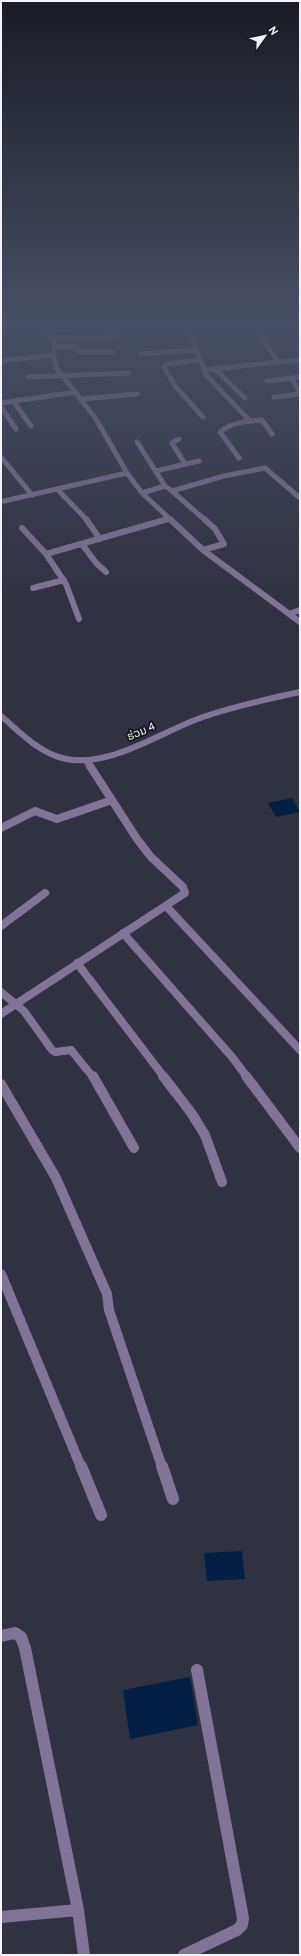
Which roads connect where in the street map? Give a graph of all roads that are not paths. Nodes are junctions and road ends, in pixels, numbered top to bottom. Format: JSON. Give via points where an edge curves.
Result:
{"nodes":[{"id":1,"x":6,"y":414,"type":"edge"},
{"id":2,"x":23,"y":414,"type":"edge"},
{"id":3,"x":93,"y":414,"type":"edge"},
{"id":4,"x":201,"y":414,"type":"edge"},
{"id":5,"x":244,"y":414,"type":"edge"},
{"id":6,"x":203,"y":417,"type":"dead end"},
{"id":7,"x":250,"y":421,"type":"junction"},
{"id":8,"x":31,"y":426,"type":"dead end"},
{"id":9,"x":16,"y":429,"type":"dead end"},
{"id":10,"x":272,"y":434,"type":"dead end"},
{"id":11,"x":179,"y":439,"type":"dead end"},
{"id":12,"x":137,"y":442,"type":"dead end"},
{"id":13,"x":1,"y":457,"type":"edge"},
{"id":14,"x":239,"y":458,"type":"dead end"},
{"id":15,"x":199,"y":461,"type":"dead end"},
{"id":16,"x":185,"y":464,"type":"junction"},
{"id":17,"x":156,"y":471,"type":"junction"},
{"id":18,"x":127,"y":473,"type":"junction"},
{"id":19,"x":165,"y":486,"type":"junction"},
{"id":20,"x":57,"y":489,"type":"junction"},
{"id":21,"x":172,"y":491,"type":"junction"},
{"id":22,"x":142,"y":493,"type":"junction"},
{"id":23,"x":32,"y":495,"type":"junction"},
{"id":24,"x":300,"y":498,"type":"edge"},
{"id":25,"x":4,"y":502,"type":"dead end"},
{"id":26,"x":168,"y":518,"type":"junction"},
{"id":27,"x":22,"y":528,"type":"dead end"},
{"id":28,"x":100,"y":539,"type":"junction"},
{"id":29,"x":82,"y":544,"type":"junction"},
{"id":30,"x":203,"y":550,"type":"junction"},
{"id":31,"x":46,"y":554,"type":"junction"},
{"id":32,"x":106,"y":572,"type":"dead end"},
{"id":33,"x":64,"y":580,"type":"junction"},
{"id":34,"x":33,"y":588,"type":"dead end"},
{"id":35,"x":300,"y":610,"type":"edge"},
{"id":36,"x":289,"y":614,"type":"junction"},
{"id":37,"x":79,"y":619,"type":"dead end"},
{"id":38,"x":300,"y":622,"type":"edge"},
{"id":39,"x":300,"y":692,"type":"edge"},
{"id":40,"x":1,"y":716,"type":"edge"},
{"id":41,"x":88,"y":762,"type":"junction"},
{"id":42,"x":112,"y":800,"type":"junction"},
{"id":43,"x":1,"y":828,"type":"edge"},
{"id":44,"x":45,"y":893,"type":"dead end"},
{"id":45,"x":166,"y":906,"type":"junction"},
{"id":46,"x":1,"y":926,"type":"edge"},
{"id":47,"x":123,"y":933,"type":"junction"},
{"id":48,"x":76,"y":963,"type":"junction"},
{"id":49,"x":1,"y":992,"type":"edge"},
{"id":50,"x":16,"y":1002,"type":"junction"},
{"id":51,"x":1,"y":1014,"type":"edge"},
{"id":52,"x":300,"y":1050,"type":"edge"},
{"id":53,"x":1,"y":1084,"type":"edge"},
{"id":54,"x":134,"y":1148,"type":"dead end"},
{"id":55,"x":300,"y":1148,"type":"edge"},
{"id":56,"x":222,"y":1182,"type":"dead end"},
{"id":57,"x":1,"y":1274,"type":"edge"},
{"id":58,"x":173,"y":1500,"type":"dead end"},
{"id":59,"x":101,"y":1515,"type":"dead end"},
{"id":60,"x":1,"y":1636,"type":"edge"},
{"id":61,"x":197,"y":1670,"type":"dead end"},
{"id":62,"x":78,"y":1910,"type":"junction"},
{"id":63,"x":1,"y":1917,"type":"edge"},
{"id":64,"x":84,"y":1955,"type":"edge"},
{"id":65,"x":184,"y":1955,"type":"edge"}],
"edges":[{"from":1,"to":9,"type":"street"},
{"from":2,"to":8,"type":"street"},
{"from":3,"to":18,"type":"street"},
{"from":4,"to":6,"type":"street"},
{"from":5,"to":7,"type":"street"},
{"from":7,"to":10,"type":"street","via":[[262,420]]},
{"from":7,"to":14,"type":"street","via":[[220,432]]},
{"from":11,"to":16,"type":"street","via":[[172,443]]},
{"from":12,"to":17,"type":"street"},
{"from":13,"to":23,"type":"street"},
{"from":15,"to":16,"type":"street"},
{"from":16,"to":17,"type":"street"},
{"from":17,"to":19,"type":"street"},
{"from":18,"to":20,"type":"street"},
{"from":18,"to":22,"type":"street"},
{"from":19,"to":21,"type":"street"},
{"from":19,"to":22,"type":"street"},
{"from":20,"to":23,"type":"street"},
{"from":20,"to":28,"type":"street","via":[[86,519]]},
{"from":21,"to":24,"type":"street","via":[[224,476],[265,468]]},
{"from":21,"to":30,"type":"street","via":[[215,528],[224,544]]},
{"from":22,"to":26,"type":"street"},
{"from":23,"to":25,"type":"street"},
{"from":26,"to":28,"type":"street"},
{"from":26,"to":30,"type":"street"},
{"from":27,"to":31,"type":"street"},
{"from":28,"to":29,"type":"street"},
{"from":29,"to":31,"type":"street"},
{"from":29,"to":32,"type":"street"},
{"from":30,"to":36,"type":"street"},
{"from":31,"to":33,"type":"street"},
{"from":33,"to":34,"type":"street"},
{"from":33,"to":37,"type":"street"},
{"from":35,"to":36,"type":"street"},
{"from":36,"to":38,"type":"street"},
{"from":39,"to":41,"type":"street","name":"ຮ່ວມ 4","via":[[191,721],[105,758]]},
{"from":40,"to":41,"type":"street","name":"ຮ່ວມ 4","via":[[42,750],[66,759]]},
{"from":41,"to":42,"type":"street"},
{"from":42,"to":43,"type":"street","via":[[57,819],[35,811]]},
{"from":42,"to":45,"type":"street","via":[[151,857],[183,887],[185,893]]},
{"from":44,"to":46,"type":"street"},
{"from":45,"to":47,"type":"street"},
{"from":45,"to":52,"type":"street"},
{"from":47,"to":48,"type":"street"},
{"from":47,"to":55,"type":"street","via":[[232,1058]]},
{"from":48,"to":50,"type":"street"},
{"from":48,"to":56,"type":"street","via":[[192,1114],[205,1135]]},
{"from":49,"to":50,"type":"street"},
{"from":50,"to":51,"type":"street"},
{"from":50,"to":54,"type":"street","via":[[33,1020],[52,1050],[71,1050],[92,1075]]},
{"from":53,"to":58,"type":"street","via":[[56,1178],[107,1294],[109,1310]]},
{"from":57,"to":59,"type":"street"},
{"from":60,"to":62,"type":"street","via":[[15,1633],[21,1638],[25,1648]]},
{"from":61,"to":65,"type":"street","via":[[243,1918],[242,1925],[237,1930]]},
{"from":62,"to":63,"type":"street"},
{"from":62,"to":64,"type":"street"}]}
